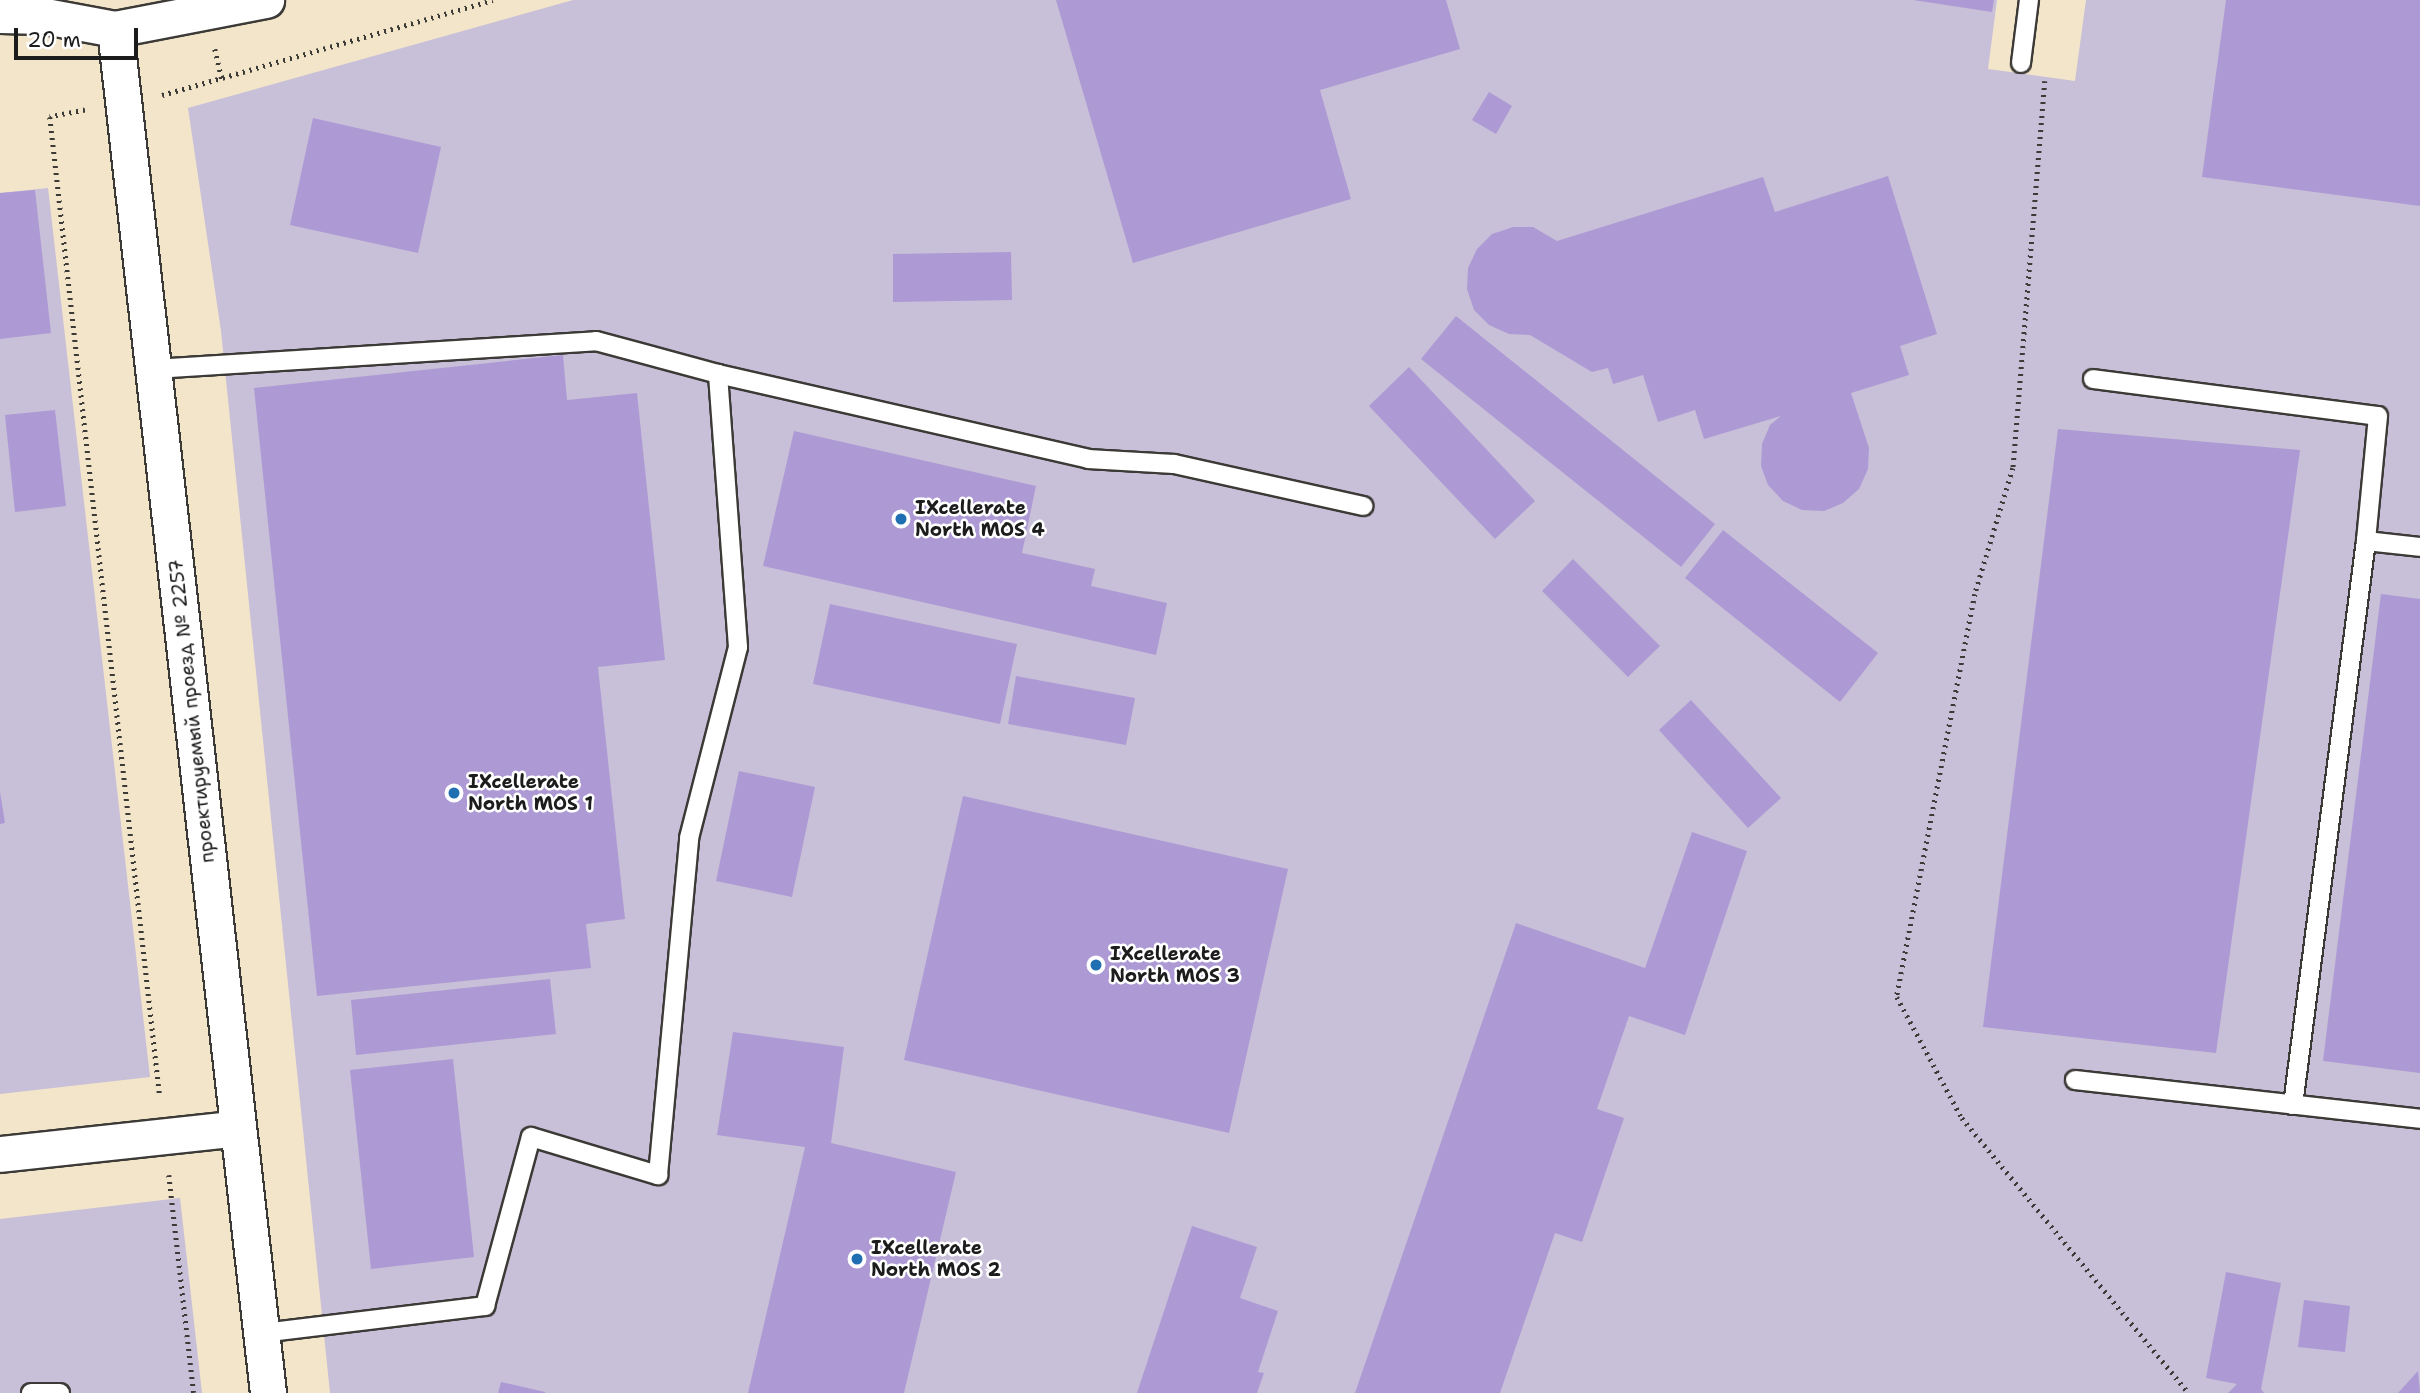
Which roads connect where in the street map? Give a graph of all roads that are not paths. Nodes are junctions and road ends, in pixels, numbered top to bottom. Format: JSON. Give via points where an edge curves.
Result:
{"nodes":[{"id":1,"x":266,"y":0,"type":"edge"},
{"id":2,"x":2029,"y":0,"type":"edge"},
{"id":3,"x":0,"y":15,"type":"edge"},
{"id":4,"x":115,"y":29,"type":"junction"},
{"id":5,"x":2021,"y":63,"type":"dead end"},
{"id":6,"x":154,"y":369,"type":"junction"},
{"id":7,"x":718,"y":374,"type":"junction"},
{"id":8,"x":2092,"y":379,"type":"dead end"},
{"id":9,"x":1363,"y":506,"type":"dead end"},
{"id":10,"x":2366,"y":541,"type":"junction"},
{"id":11,"x":2420,"y":547,"type":"edge"},
{"id":12,"x":2075,"y":1080,"type":"dead end"},
{"id":13,"x":2293,"y":1105,"type":"junction"},
{"id":14,"x":2420,"y":1119,"type":"edge"},
{"id":15,"x":238,"y":1128,"type":"junction"},
{"id":16,"x":0,"y":1154,"type":"edge"},
{"id":17,"x":262,"y":1334,"type":"junction"},
{"id":18,"x":31,"y":1393,"type":"edge"},
{"id":19,"x":60,"y":1393,"type":"edge"},
{"id":20,"x":268,"y":1393,"type":"edge"}],
"edges":[{"from":1,"to":4,"type":"street"},
{"from":2,"to":5,"type":"lane"},
{"from":3,"to":4,"type":"street","via":[[45,16]]},
{"from":4,"to":6,"type":"street","name":"проектируемый проезд № 2257"},
{"from":6,"to":7,"type":"lane","via":[[596,341]]},
{"from":6,"to":15,"type":"street","name":"проектируемый проезд № 2257"},
{"from":7,"to":9,"type":"lane","via":[[1088,459],[1174,464]]},
{"from":7,"to":17,"type":"lane","via":[[738,647],[689,838],[658,1175],[531,1137],[485,1306]]},
{"from":8,"to":10,"type":"lane","via":[[2378,416]]},
{"from":10,"to":11,"type":"lane"},
{"from":10,"to":13,"type":"lane"},
{"from":12,"to":13,"type":"lane"},
{"from":13,"to":14,"type":"lane"},
{"from":15,"to":16,"type":"street"},
{"from":15,"to":17,"type":"street","name":"проектируемый проезд № 2257"},
{"from":17,"to":20,"type":"street","name":"проектируемый проезд № 2257"},
{"from":18,"to":19,"type":"lane"}]}
